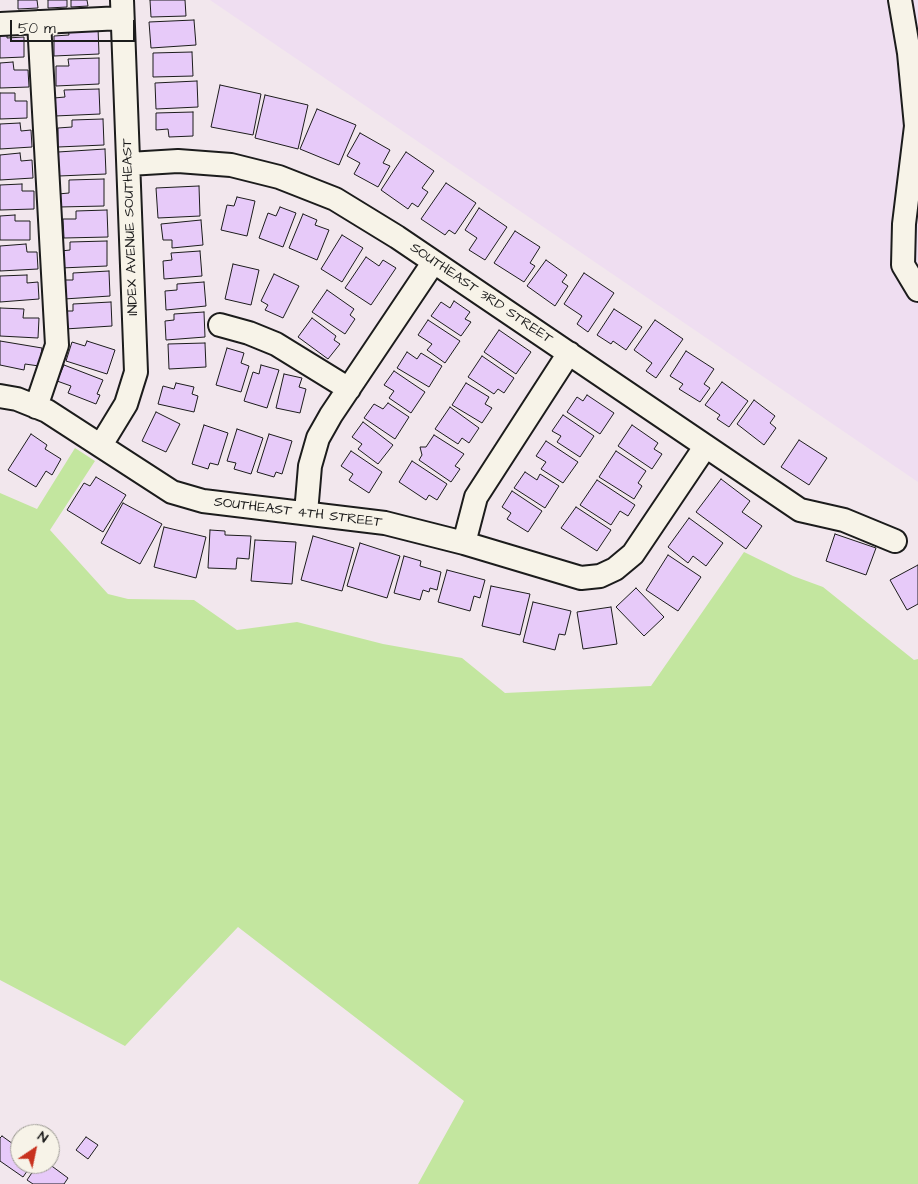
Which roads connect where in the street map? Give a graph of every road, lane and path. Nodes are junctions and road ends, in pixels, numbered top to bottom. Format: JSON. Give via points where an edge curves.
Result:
{"nodes":[{"id":1,"x":900,"y":0,"type":"edge"},
{"id":2,"x":122,"y":9,"type":"edge"},
{"id":3,"x":39,"y":22,"type":"junction"},
{"id":4,"x":0,"y":24,"type":"edge"},
{"id":5,"x":915,"y":87,"type":"edge"},
{"id":6,"x":917,"y":127,"type":"edge"},
{"id":7,"x":128,"y":164,"type":"junction"},
{"id":8,"x":433,"y":263,"type":"junction"},
{"id":9,"x":918,"y":290,"type":"edge"},
{"id":10,"x":220,"y":325,"type":"dead end"},
{"id":11,"x":570,"y":353,"type":"junction"},
{"id":12,"x":348,"y":389,"type":"junction"},
{"id":13,"x":0,"y":396,"type":"edge"},
{"id":14,"x":36,"y":406,"type":"junction"},
{"id":15,"x":101,"y":445,"type":"junction"},
{"id":16,"x":705,"y":447,"type":"junction"},
{"id":17,"x":306,"y":513,"type":"junction"},
{"id":18,"x":895,"y":541,"type":"dead end"},
{"id":19,"x":464,"y":543,"type":"junction"}],
"edges":[{"from":1,"to":5,"type":"street"},
{"from":2,"to":3,"type":"street"},
{"from":2,"to":7,"type":"street","name":"INDEX AVENUE SOUTHEAST"},
{"from":3,"to":4,"type":"street"},
{"from":3,"to":14,"type":"street","via":[[57,345]]},
{"from":5,"to":6,"type":"street"},
{"from":6,"to":9,"type":"street","via":[[904,224],[903,265]]},
{"from":7,"to":8,"type":"street","name":"SOUTHEAST 3RD STREET","via":[[178,161],[231,165],[279,177],[335,199]]},
{"from":7,"to":15,"type":"street","name":"INDEX AVENUE SOUTHEAST","via":[[136,372],[126,404]]},
{"from":8,"to":11,"type":"street","name":"SOUTHEAST 3RD STREET"},
{"from":8,"to":12,"type":"street"},
{"from":10,"to":12,"type":"street","via":[[276,344]]},
{"from":11,"to":16,"type":"street","name":"SOUTHEAST 3RD STREET"},
{"from":11,"to":19,"type":"street","via":[[476,497]]},
{"from":12,"to":17,"type":"street","via":[[318,438],[310,466]]},
{"from":13,"to":14,"type":"street","name":"SOUTHEAST 4TH STREET"},
{"from":14,"to":15,"type":"street","name":"SOUTHEAST 4TH STREET"},
{"from":15,"to":17,"type":"street","name":"SOUTHEAST 4TH STREET","via":[[172,492],[202,502]]},
{"from":16,"to":18,"type":"street","name":"SOUTHEAST 3RD STREET","via":[[800,510],[844,520]]},
{"from":16,"to":19,"type":"street","name":"SOUTHEAST 4TH STREET","via":[[633,554],[600,576],[581,578]]},
{"from":17,"to":19,"type":"street","name":"SOUTHEAST 4TH STREET","via":[[385,523]]}]}
